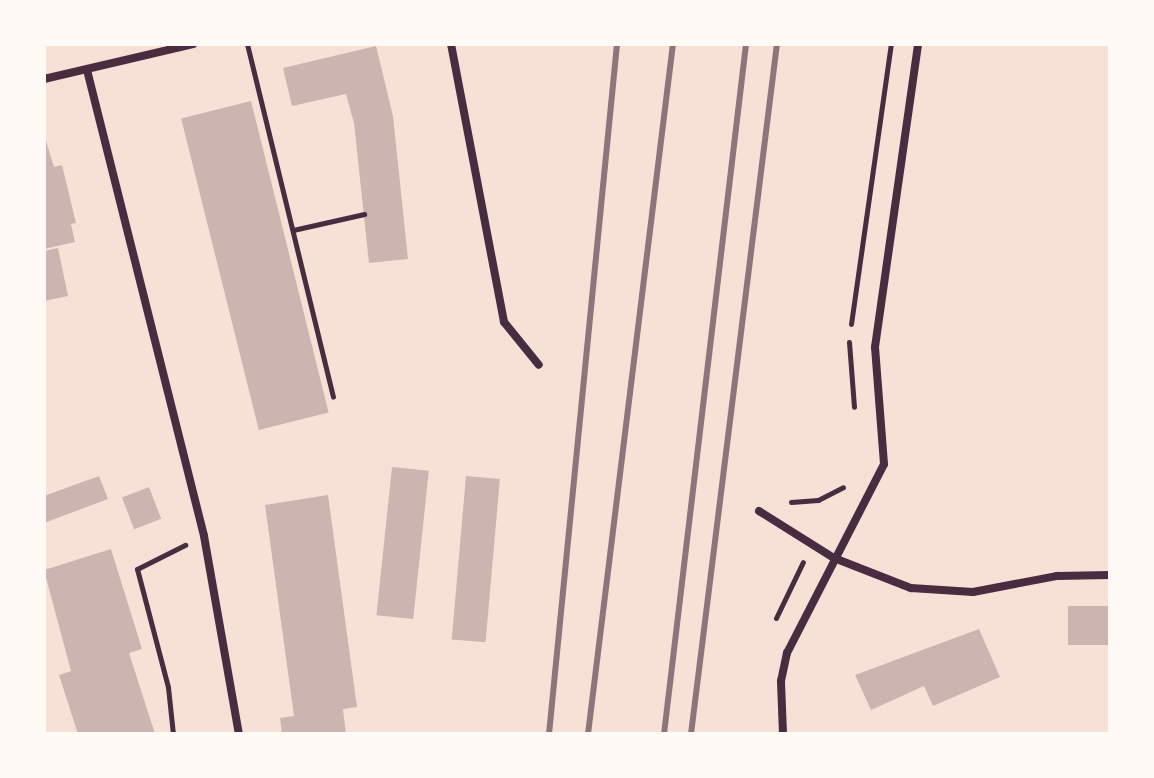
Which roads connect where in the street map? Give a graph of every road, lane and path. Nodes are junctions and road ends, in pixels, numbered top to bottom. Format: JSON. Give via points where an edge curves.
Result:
{"nodes":[{"id":1,"x":193,"y":44,"type":"edge"},
{"id":2,"x":247,"y":44,"type":"edge"},
{"id":3,"x":451,"y":44,"type":"edge"},
{"id":4,"x":918,"y":44,"type":"edge"},
{"id":5,"x":87,"y":70,"type":"junction"},
{"id":6,"x":44,"y":79,"type":"edge"},
{"id":7,"x":364,"y":214,"type":"dead end"},
{"id":8,"x":293,"y":230,"type":"junction"},
{"id":9,"x":539,"y":365,"type":"dead end"},
{"id":10,"x":333,"y":397,"type":"dead end"},
{"id":11,"x":843,"y":487,"type":"dead end"},
{"id":12,"x":779,"y":498,"type":"dead end"},
{"id":13,"x":759,"y":511,"type":"dead end"},
{"id":14,"x":204,"y":536,"type":"junction"},
{"id":15,"x":834,"y":558,"type":"junction"},
{"id":16,"x":1110,"y":575,"type":"edge"},
{"id":17,"x":173,"y":734,"type":"edge"},
{"id":18,"x":239,"y":734,"type":"edge"},
{"id":19,"x":783,"y":734,"type":"edge"}],
"edges":[{"from":1,"to":5,"type":"street"},
{"from":2,"to":8,"type":"path"},
{"from":3,"to":9,"type":"street","via":[[504,322]]},
{"from":4,"to":15,"type":"street","via":[[875,347],[884,464]]},
{"from":5,"to":6,"type":"street"},
{"from":5,"to":14,"type":"street"},
{"from":7,"to":8,"type":"path"},
{"from":8,"to":10,"type":"path"},
{"from":11,"to":12,"type":"path","via":[[805,502]]},
{"from":13,"to":15,"type":"street"},
{"from":14,"to":17,"type":"path","via":[[137,569],[168,687]]},
{"from":14,"to":18,"type":"street"},
{"from":15,"to":16,"type":"street","via":[[911,588],[973,592],[1057,576]]},
{"from":15,"to":19,"type":"street","via":[[787,653],[781,681]]}]}
